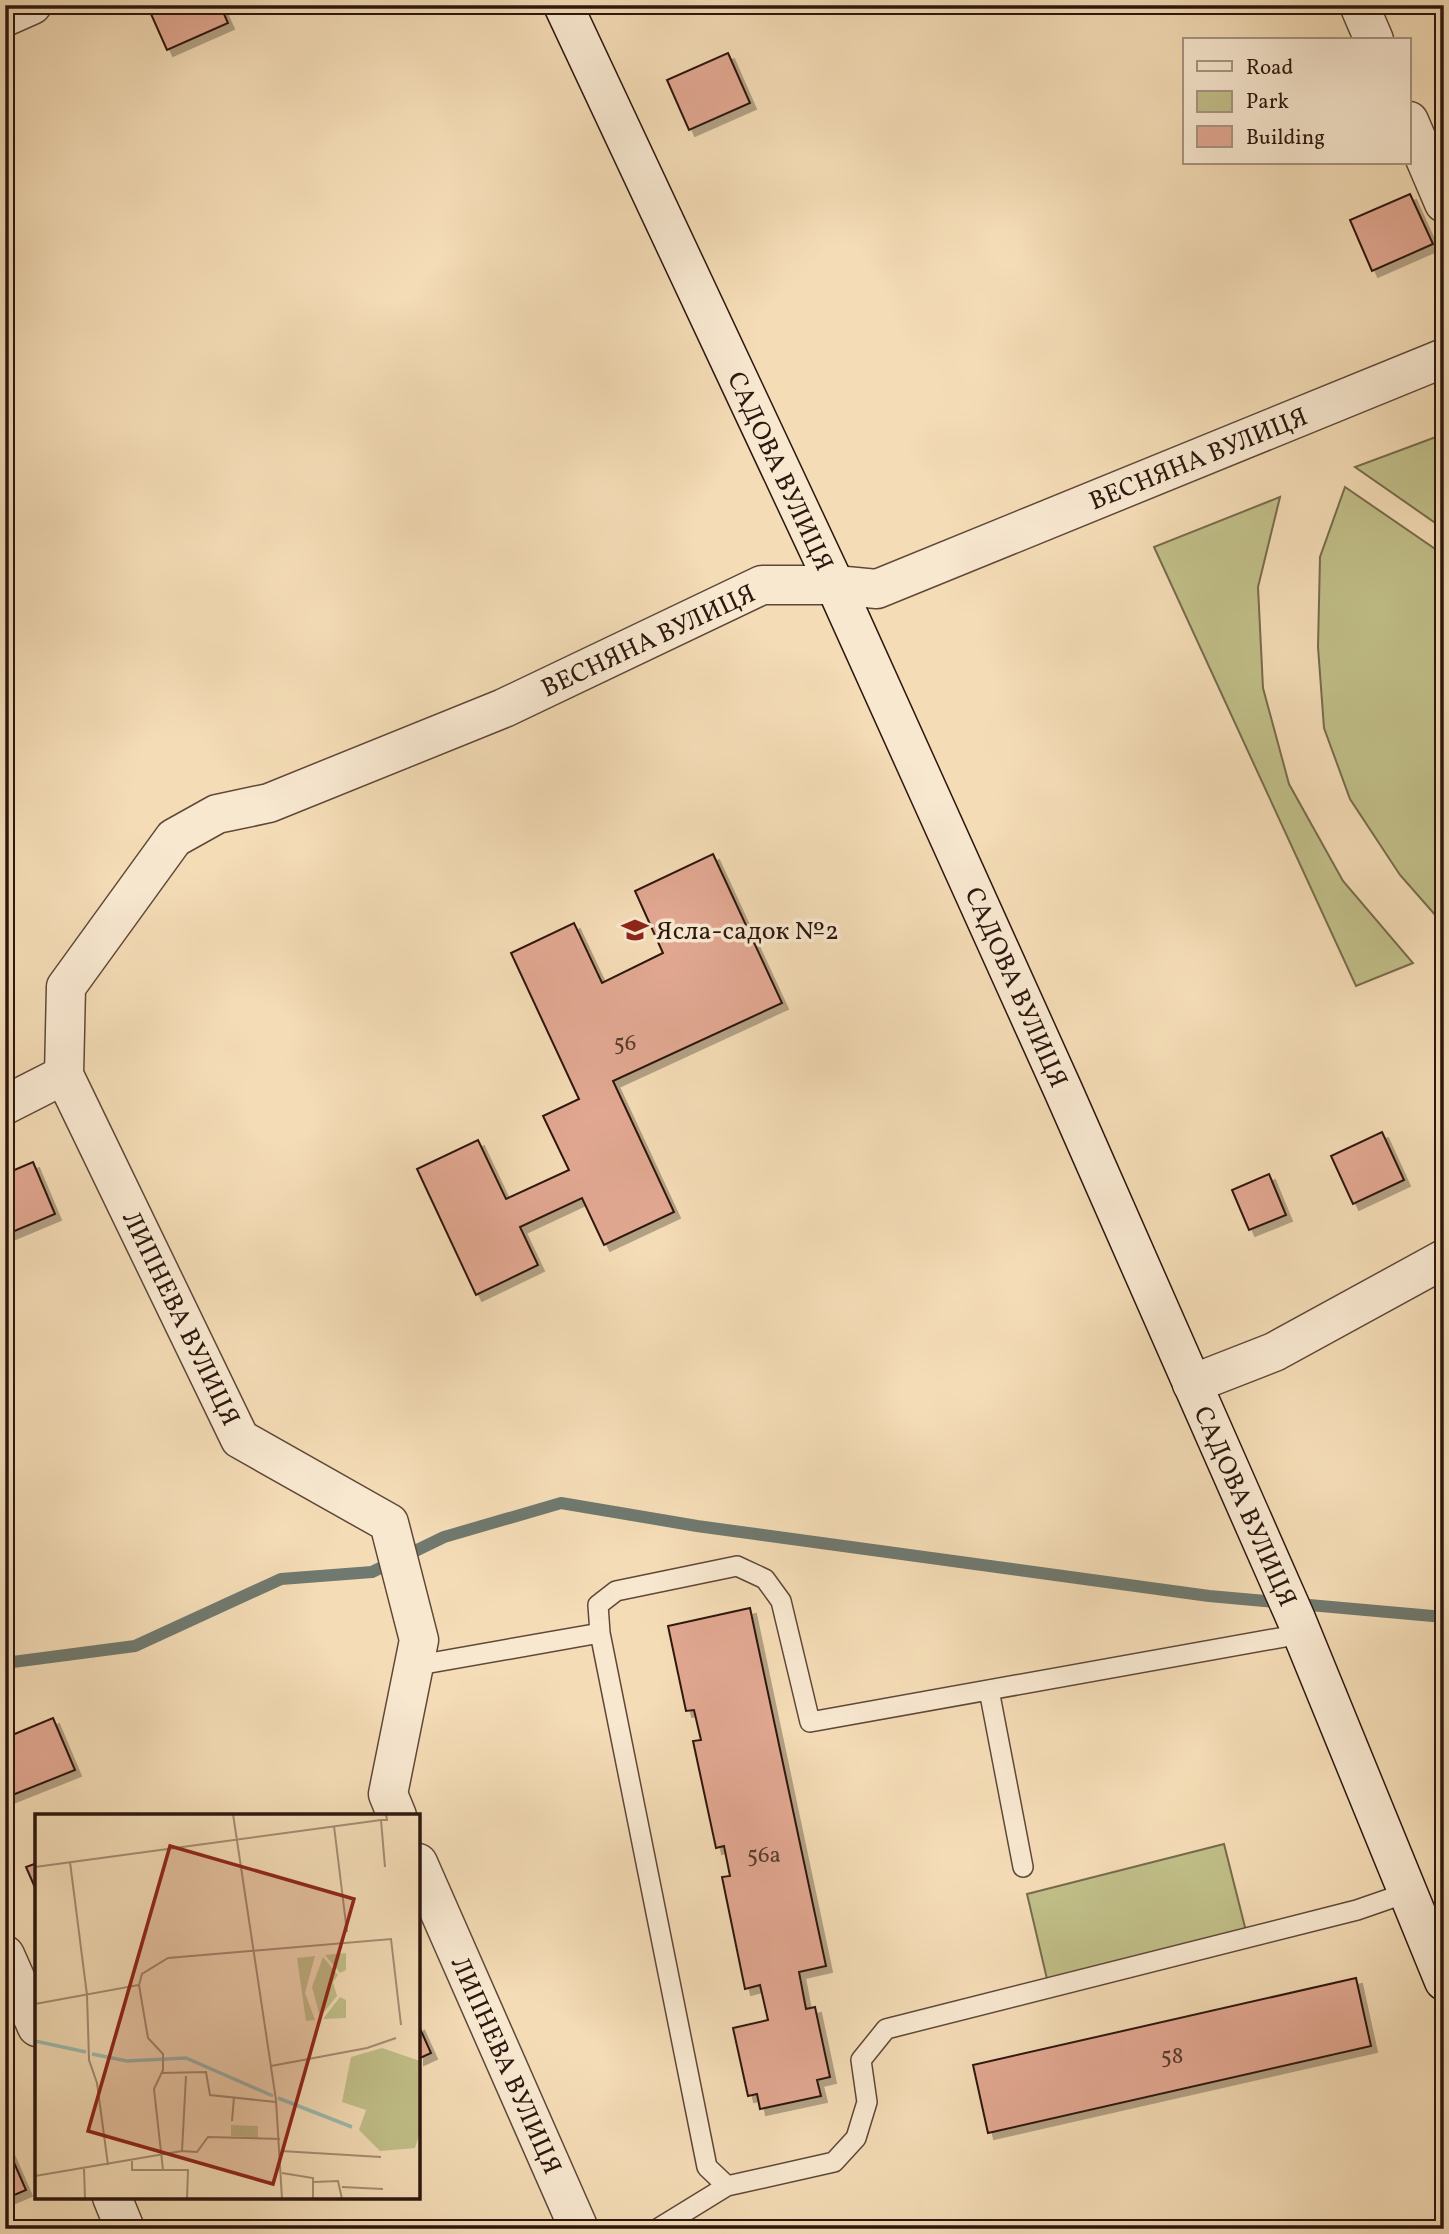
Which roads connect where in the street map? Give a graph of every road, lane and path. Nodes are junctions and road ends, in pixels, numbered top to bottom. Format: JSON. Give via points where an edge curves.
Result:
{"nodes":[{"id":1,"x":32,"y":5,"type":"edge"},
{"id":2,"x":563,"y":5,"type":"edge"},
{"id":3,"x":1359,"y":5,"type":"edge"},
{"id":4,"x":5,"y":17,"type":"edge"},
{"id":5,"x":1373,"y":38,"type":"edge"},
{"id":6,"x":1410,"y":123,"type":"edge"},
{"id":7,"x":1444,"y":203,"type":"edge"},
{"id":8,"x":1444,"y":358,"type":"edge"},
{"id":9,"x":835,"y":585,"type":"junction"},
{"id":10,"x":64,"y":1075,"type":"junction"},
{"id":11,"x":5,"y":1105,"type":"edge"},
{"id":12,"x":1444,"y":1259,"type":"edge"},
{"id":13,"x":1192,"y":1384,"type":"junction"},
{"id":14,"x":1298,"y":1627,"type":"junction"},
{"id":15,"x":600,"y":1633,"type":"junction"},
{"id":16,"x":416,"y":1653,"type":"junction"},
{"id":17,"x":989,"y":1690,"type":"junction"},
{"id":18,"x":396,"y":1814,"type":"edge"},
{"id":19,"x":1023,"y":1867,"type":"dead end"},
{"id":20,"x":420,"y":1868,"type":"edge"},
{"id":21,"x":1409,"y":1892,"type":"junction"},
{"id":22,"x":5,"y":1955,"type":"edge"},
{"id":23,"x":1444,"y":1981,"type":"edge"},
{"id":24,"x":35,"y":2022,"type":"edge"},
{"id":25,"x":727,"y":2186,"type":"junction"},
{"id":26,"x":113,"y":2199,"type":"edge"},
{"id":27,"x":125,"y":2229,"type":"edge"},
{"id":28,"x":579,"y":2229,"type":"edge"},
{"id":29,"x":657,"y":2229,"type":"edge"}],
"edges":[{"from":1,"to":4,"type":"street"},
{"from":2,"to":9,"type":"street","name":"САДОВА ВУЛИЦЯ"},
{"from":3,"to":5,"type":"street"},
{"from":6,"to":7,"type":"street"},
{"from":8,"to":9,"type":"street","name":"ВЕСНЯНА ВУЛИЦЯ","via":[[877,589]]},
{"from":9,"to":10,"type":"street","name":"ВЕСНЯНА ВУЛИЦЯ","via":[[762,585],[504,708],[269,803],[217,814],[174,838],[66,987]]},
{"from":9,"to":13,"type":"street","name":"САДОВА ВУЛИЦЯ"},
{"from":10,"to":11,"type":"street"},
{"from":10,"to":16,"type":"street","name":"ЛИПНЕВА ВУЛИЦЯ","via":[[240,1439],[388,1523]]},
{"from":12,"to":13,"type":"street","via":[[1274,1352]]},
{"from":13,"to":14,"type":"street","name":"САДОВА ВУЛИЦЯ"},
{"from":14,"to":17,"type":"lane"},
{"from":14,"to":21,"type":"street","name":"САДОВА ВУЛИЦЯ"},
{"from":15,"to":16,"type":"lane"},
{"from":15,"to":17,"type":"lane","via":[[598,1605],[616,1591],[737,1566],[765,1578],[782,1601],[810,1722]]},
{"from":15,"to":25,"type":"lane","via":[[708,2167]]},
{"from":16,"to":18,"type":"street","name":"ЛИПНЕВА ВУЛИЦЯ","via":[[388,1794]]},
{"from":17,"to":19,"type":"lane"},
{"from":20,"to":28,"type":"street","name":"ЛИПНЕВА ВУЛИЦЯ"},
{"from":21,"to":23,"type":"street","name":"САДОВА ВУЛИЦЯ"},
{"from":21,"to":25,"type":"lane","via":[[1357,1910],[886,2029],[861,2060],[867,2102],[856,2138],[834,2162]]},
{"from":22,"to":24,"type":"street"},
{"from":25,"to":29,"type":"lane"},
{"from":26,"to":27,"type":"street"}]}
